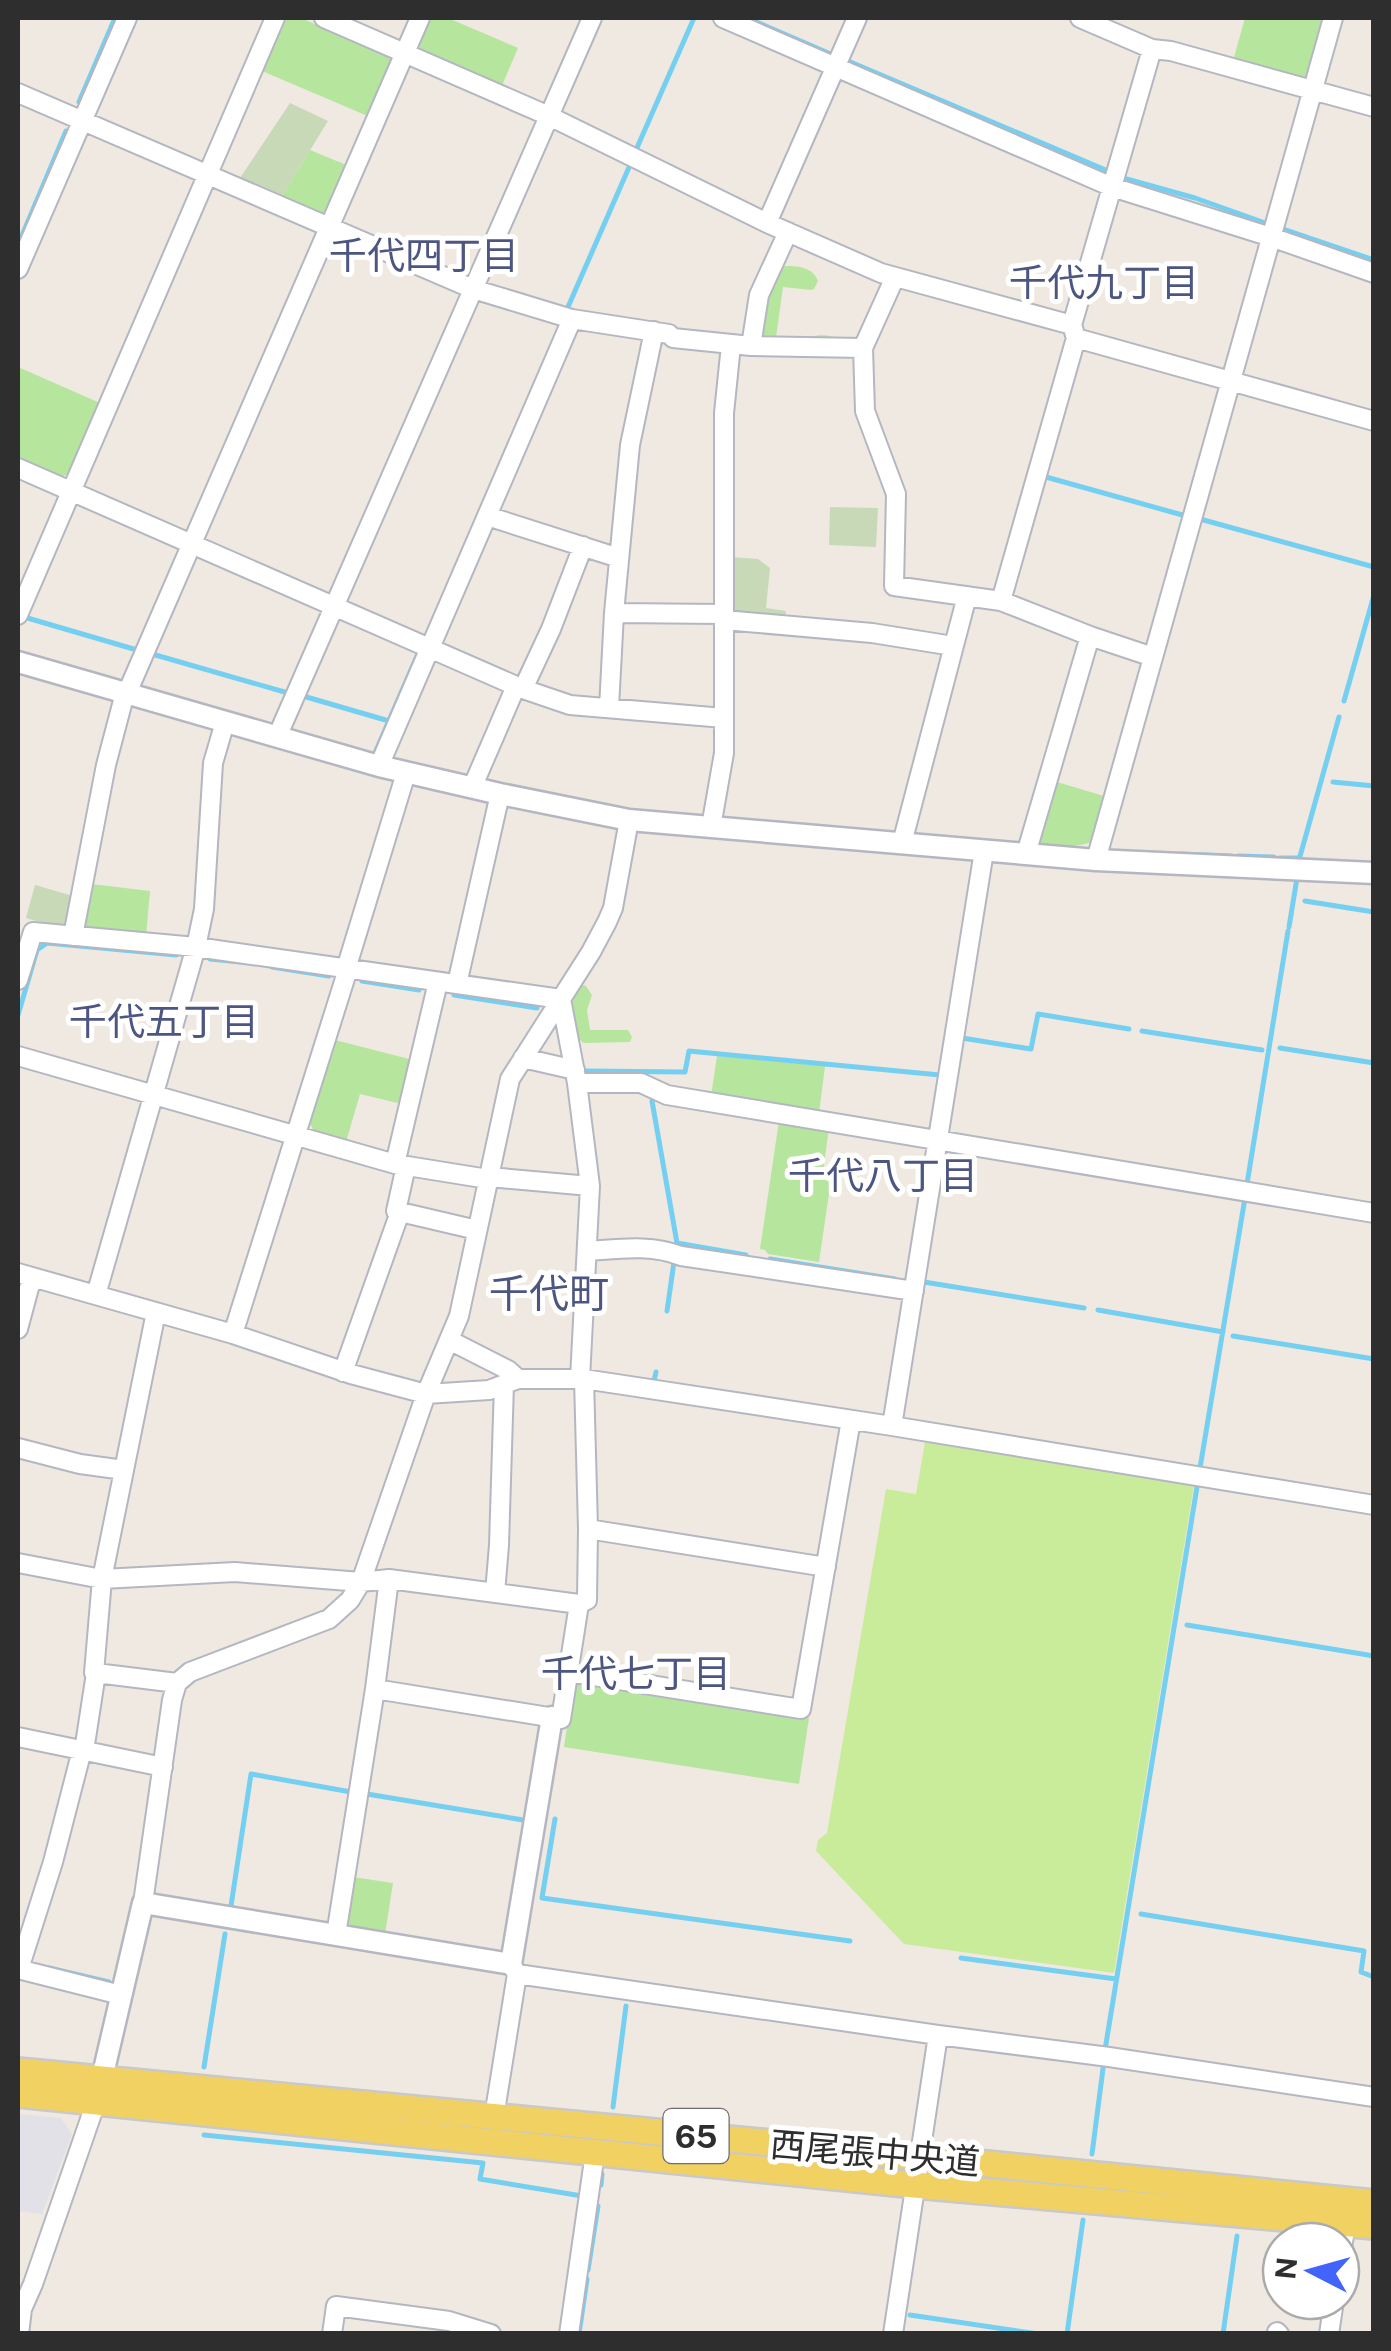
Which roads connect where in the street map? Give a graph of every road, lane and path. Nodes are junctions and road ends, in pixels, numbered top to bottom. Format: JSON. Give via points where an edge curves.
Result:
{"nodes":[{"id":1,"x":127,"y":18,"type":"edge"},
{"id":2,"x":275,"y":18,"type":"edge"},
{"id":3,"x":324,"y":18,"type":"edge"},
{"id":4,"x":420,"y":18,"type":"edge"},
{"id":5,"x":592,"y":18,"type":"edge"},
{"id":6,"x":723,"y":18,"type":"edge"},
{"id":7,"x":857,"y":18,"type":"edge"},
{"id":8,"x":1080,"y":18,"type":"edge"},
{"id":9,"x":1332,"y":18,"type":"edge"},
{"id":10,"x":1152,"y":49,"type":"junction"},
{"id":11,"x":405,"y":53,"type":"junction"},
{"id":12,"x":836,"y":67,"type":"junction"},
{"id":13,"x":1312,"y":90,"type":"junction"},
{"id":14,"x":18,"y":93,"type":"edge"},
{"id":15,"x":1374,"y":108,"type":"edge"},
{"id":16,"x":548,"y":116,"type":"junction"},
{"id":17,"x":82,"y":120,"type":"junction"},
{"id":18,"x":208,"y":174,"type":"junction"},
{"id":19,"x":1112,"y":187,"type":"junction"},
{"id":20,"x":767,"y":223,"type":"junction"},
{"id":21,"x":330,"y":229,"type":"junction"},
{"id":22,"x":788,"y":232,"type":"junction"},
{"id":23,"x":1271,"y":236,"type":"junction"},
{"id":24,"x":18,"y":269,"type":"edge"},
{"id":25,"x":1374,"y":272,"type":"edge"},
{"id":26,"x":895,"y":277,"type":"junction"},
{"id":27,"x":472,"y":289,"type":"junction"},
{"id":28,"x":572,"y":319,"type":"junction"},
{"id":29,"x":1074,"y":331,"type":"junction"},
{"id":30,"x":654,"y":332,"type":"junction"},
{"id":31,"x":731,"y":345,"type":"junction"},
{"id":32,"x":751,"y":346,"type":"junction"},
{"id":33,"x":863,"y":348,"type":"junction"},
{"id":34,"x":1230,"y":381,"type":"junction"},
{"id":35,"x":1374,"y":420,"type":"edge"},
{"id":36,"x":18,"y":468,"type":"edge"},
{"id":37,"x":71,"y":491,"type":"junction"},
{"id":38,"x":488,"y":516,"type":"junction"},
{"id":39,"x":191,"y":544,"type":"junction"},
{"id":40,"x":583,"y":546,"type":"junction"},
{"id":41,"x":619,"y":558,"type":"junction"},
{"id":42,"x":966,"y":596,"type":"junction"},
{"id":43,"x":1001,"y":601,"type":"junction"},
{"id":44,"x":334,"y":607,"type":"junction"},
{"id":45,"x":614,"y":613,"type":"junction"},
{"id":46,"x":18,"y":615,"type":"edge"},
{"id":47,"x":723,"y":617,"type":"junction"},
{"id":48,"x":1090,"y":636,"type":"junction"},
{"id":49,"x":953,"y":646,"type":"junction"},
{"id":50,"x":430,"y":650,"type":"junction"},
{"id":51,"x":1153,"y":657,"type":"junction"},
{"id":52,"x":18,"y":662,"type":"edge"},
{"id":53,"x":519,"y":688,"type":"junction"},
{"id":54,"x":126,"y":693,"type":"junction"},
{"id":55,"x":608,"y":708,"type":"junction"},
{"id":56,"x":724,"y":718,"type":"junction"},
{"id":57,"x":225,"y":722,"type":"junction"},
{"id":58,"x":276,"y":737,"type":"junction"},
{"id":59,"x":380,"y":766,"type":"junction"},
{"id":60,"x":406,"y":772,"type":"junction"},
{"id":61,"x":472,"y":788,"type":"junction"},
{"id":62,"x":500,"y":794,"type":"junction"},
{"id":63,"x":629,"y":820,"type":"junction"},
{"id":64,"x":711,"y":827,"type":"junction"},
{"id":65,"x":902,"y":843,"type":"junction"},
{"id":66,"x":984,"y":850,"type":"junction"},
{"id":67,"x":1026,"y":854,"type":"junction"},
{"id":68,"x":1096,"y":860,"type":"junction"},
{"id":69,"x":1374,"y":873,"type":"edge"},
{"id":70,"x":73,"y":936,"type":"junction"},
{"id":71,"x":196,"y":947,"type":"junction"},
{"id":72,"x":347,"y":969,"type":"junction"},
{"id":73,"x":18,"y":980,"type":"edge"},
{"id":74,"x":448,"y":983,"type":"junction"},
{"id":75,"x":561,"y":1000,"type":"junction"},
{"id":76,"x":18,"y":1056,"type":"edge"},
{"id":77,"x":523,"y":1058,"type":"junction"},
{"id":78,"x":576,"y":1076,"type":"junction"},
{"id":79,"x":153,"y":1096,"type":"junction"},
{"id":80,"x":294,"y":1137,"type":"junction"},
{"id":81,"x":938,"y":1141,"type":"junction"},
{"id":82,"x":400,"y":1165,"type":"junction"},
{"id":83,"x":489,"y":1178,"type":"junction"},
{"id":84,"x":590,"y":1186,"type":"junction"},
{"id":85,"x":400,"y":1212,"type":"junction"},
{"id":86,"x":1374,"y":1212,"type":"edge"},
{"id":87,"x":478,"y":1230,"type":"junction"},
{"id":88,"x":588,"y":1251,"type":"junction"},
{"id":89,"x":25,"y":1275,"type":"edge"},
{"id":90,"x":914,"y":1292,"type":"junction"},
{"id":91,"x":96,"y":1295,"type":"junction"},
{"id":92,"x":156,"y":1312,"type":"junction"},
{"id":93,"x":18,"y":1328,"type":"edge"},
{"id":94,"x":233,"y":1334,"type":"junction"},
{"id":95,"x":449,"y":1340,"type":"junction"},
{"id":96,"x":344,"y":1372,"type":"junction"},
{"id":97,"x":582,"y":1379,"type":"junction"},
{"id":98,"x":511,"y":1382,"type":"junction"},
{"id":99,"x":426,"y":1394,"type":"junction"},
{"id":100,"x":851,"y":1420,"type":"junction"},
{"id":101,"x":892,"y":1426,"type":"junction"},
{"id":102,"x":18,"y":1448,"type":"edge"},
{"id":103,"x":124,"y":1470,"type":"junction"},
{"id":104,"x":1374,"y":1505,"type":"edge"},
{"id":105,"x":588,"y":1529,"type":"junction"},
{"id":106,"x":18,"y":1562,"type":"edge"},
{"id":107,"x":826,"y":1567,"type":"junction"},
{"id":108,"x":102,"y":1579,"type":"junction"},
{"id":109,"x":389,"y":1579,"type":"junction"},
{"id":110,"x":361,"y":1582,"type":"junction"},
{"id":111,"x":495,"y":1593,"type":"junction"},
{"id":112,"x":579,"y":1604,"type":"junction"},
{"id":113,"x":569,"y":1672,"type":"junction"},
{"id":114,"x":96,"y":1673,"type":"junction"},
{"id":115,"x":177,"y":1683,"type":"junction"},
{"id":116,"x":375,"y":1689,"type":"junction"},
{"id":117,"x":552,"y":1718,"type":"junction"},
{"id":118,"x":18,"y":1737,"type":"edge"},
{"id":119,"x":83,"y":1751,"type":"junction"},
{"id":120,"x":164,"y":1767,"type":"junction"},
{"id":121,"x":144,"y":1903,"type":"junction"},
{"id":122,"x":336,"y":1935,"type":"junction"},
{"id":123,"x":18,"y":1969,"type":"edge"},
{"id":124,"x":514,"y":1969,"type":"junction"},
{"id":125,"x":121,"y":1996,"type":"junction"},
{"id":126,"x":938,"y":2035,"type":"junction"},
{"id":127,"x":18,"y":2071,"type":"edge"},
{"id":128,"x":99,"y":2091,"type":"junction"},
{"id":129,"x":18,"y":2094,"type":"edge"},
{"id":130,"x":1374,"y":2096,"type":"edge"},
{"id":131,"x":494,"y":2117,"type":"junction"},
{"id":132,"x":595,"y":2152,"type":"junction"},
{"id":133,"x":919,"y":2157,"type":"junction"},
{"id":134,"x":915,"y":2185,"type":"junction"},
{"id":135,"x":1374,"y":2204,"type":"edge"},
{"id":136,"x":1313,"y":2221,"type":"edge"},
{"id":137,"x":19,"y":2334,"type":"edge"},
{"id":138,"x":332,"y":2334,"type":"edge"},
{"id":139,"x":491,"y":2334,"type":"edge"},
{"id":140,"x":569,"y":2334,"type":"edge"},
{"id":141,"x":893,"y":2334,"type":"edge"}],
"edges":[{"from":1,"to":17,"type":"street"},
{"from":2,"to":18,"type":"street"},
{"from":3,"to":11,"type":"street"},
{"from":4,"to":11,"type":"street"},
{"from":5,"to":16,"type":"street"},
{"from":6,"to":12,"type":"street"},
{"from":7,"to":12,"type":"street"},
{"from":8,"to":10,"type":"street"},
{"from":9,"to":13,"type":"street"},
{"from":10,"to":13,"type":"street"},
{"from":10,"to":19,"type":"street"},
{"from":11,"to":16,"type":"street"},
{"from":11,"to":21,"type":"street"},
{"from":12,"to":19,"type":"street"},
{"from":12,"to":20,"type":"street"},
{"from":13,"to":15,"type":"street"},
{"from":13,"to":23,"type":"street"},
{"from":14,"to":17,"type":"street"},
{"from":16,"to":20,"type":"street"},
{"from":16,"to":27,"type":"street"},
{"from":17,"to":18,"type":"street"},
{"from":17,"to":24,"type":"street"},
{"from":18,"to":21,"type":"street"},
{"from":18,"to":37,"type":"street"},
{"from":19,"to":23,"type":"street"},
{"from":19,"to":29,"type":"street"},
{"from":20,"to":22,"type":"street"},
{"from":21,"to":27,"type":"street"},
{"from":21,"to":39,"type":"street"},
{"from":22,"to":26,"type":"street"},
{"from":22,"to":32,"type":"street","via":[[760,295]]},
{"from":23,"to":25,"type":"street"},
{"from":23,"to":34,"type":"street"},
{"from":26,"to":29,"type":"street"},
{"from":26,"to":33,"type":"street"},
{"from":27,"to":28,"type":"street"},
{"from":27,"to":44,"type":"street"},
{"from":28,"to":30,"type":"street"},
{"from":28,"to":38,"type":"street"},
{"from":29,"to":34,"type":"street"},
{"from":29,"to":43,"type":"street"},
{"from":30,"to":31,"type":"street"},
{"from":30,"to":41,"type":"street","via":[[630,445]]},
{"from":31,"to":32,"type":"street"},
{"from":31,"to":47,"type":"street"},
{"from":32,"to":33,"type":"street"},
{"from":33,"to":42,"type":"street","via":[[866,411],[896,494],[894,586]]},
{"from":34,"to":35,"type":"street"},
{"from":34,"to":51,"type":"street"},
{"from":36,"to":37,"type":"street"},
{"from":37,"to":39,"type":"street"},
{"from":37,"to":46,"type":"street"},
{"from":38,"to":40,"type":"street"},
{"from":38,"to":50,"type":"street"},
{"from":39,"to":44,"type":"street"},
{"from":39,"to":54,"type":"street"},
{"from":40,"to":41,"type":"street"},
{"from":40,"to":53,"type":"street","via":[[552,629]]},
{"from":41,"to":45,"type":"street"},
{"from":42,"to":43,"type":"street"},
{"from":42,"to":49,"type":"street"},
{"from":43,"to":48,"type":"street"},
{"from":44,"to":50,"type":"street"},
{"from":44,"to":58,"type":"street"},
{"from":45,"to":47,"type":"street"},
{"from":45,"to":55,"type":"street"},
{"from":47,"to":49,"type":"street"},
{"from":47,"to":56,"type":"street"},
{"from":48,"to":51,"type":"street"},
{"from":48,"to":67,"type":"street"},
{"from":49,"to":65,"type":"street"},
{"from":50,"to":53,"type":"street"},
{"from":50,"to":59,"type":"street"},
{"from":51,"to":68,"type":"street"},
{"from":52,"to":54,"type":"street"},
{"from":53,"to":55,"type":"street","via":[[570,705]]},
{"from":53,"to":61,"type":"street"},
{"from":54,"to":57,"type":"street"},
{"from":54,"to":70,"type":"street"},
{"from":55,"to":56,"type":"street"},
{"from":56,"to":64,"type":"street"},
{"from":57,"to":58,"type":"street"},
{"from":57,"to":71,"type":"street","via":[[213,764]]},
{"from":58,"to":59,"type":"street"},
{"from":59,"to":60,"type":"street"},
{"from":60,"to":61,"type":"street"},
{"from":60,"to":72,"type":"street"},
{"from":61,"to":62,"type":"street"},
{"from":62,"to":63,"type":"street"},
{"from":62,"to":74,"type":"street"},
{"from":63,"to":64,"type":"street"},
{"from":63,"to":75,"type":"street","via":[[613,908]]},
{"from":64,"to":65,"type":"street"},
{"from":65,"to":66,"type":"street"},
{"from":66,"to":67,"type":"street"},
{"from":66,"to":81,"type":"street"},
{"from":67,"to":68,"type":"street"},
{"from":68,"to":69,"type":"street"},
{"from":70,"to":71,"type":"street"},
{"from":70,"to":73,"type":"street","via":[[26,926]]},
{"from":71,"to":72,"type":"street"},
{"from":71,"to":79,"type":"street"},
{"from":72,"to":74,"type":"street"},
{"from":72,"to":80,"type":"street"},
{"from":74,"to":75,"type":"street"},
{"from":74,"to":82,"type":"street"},
{"from":75,"to":77,"type":"street"},
{"from":75,"to":78,"type":"street"},
{"from":76,"to":79,"type":"street"},
{"from":77,"to":78,"type":"street"},
{"from":77,"to":83,"type":"street","via":[[510,1080]]},
{"from":78,"to":81,"type":"street"},
{"from":78,"to":84,"type":"street"},
{"from":79,"to":80,"type":"street"},
{"from":79,"to":91,"type":"street"},
{"from":80,"to":82,"type":"street"},
{"from":80,"to":94,"type":"street"},
{"from":81,"to":86,"type":"street"},
{"from":81,"to":90,"type":"street"},
{"from":82,"to":83,"type":"street"},
{"from":82,"to":85,"type":"street"},
{"from":83,"to":84,"type":"street"},
{"from":83,"to":87,"type":"street"},
{"from":84,"to":88,"type":"street"},
{"from":85,"to":87,"type":"street"},
{"from":85,"to":96,"type":"street"},
{"from":87,"to":95,"type":"street"},
{"from":88,"to":90,"type":"street","via":[[668,1251]]},
{"from":88,"to":97,"type":"street"},
{"from":89,"to":91,"type":"street"},
{"from":89,"to":93,"type":"street"},
{"from":90,"to":101,"type":"street"},
{"from":91,"to":92,"type":"street"},
{"from":92,"to":94,"type":"street"},
{"from":92,"to":103,"type":"street"},
{"from":94,"to":96,"type":"street"},
{"from":95,"to":98,"type":"street","via":[[508,1370]]},
{"from":95,"to":99,"type":"street"},
{"from":96,"to":99,"type":"street"},
{"from":97,"to":98,"type":"street"},
{"from":97,"to":100,"type":"street"},
{"from":97,"to":105,"type":"street"},
{"from":98,"to":99,"type":"street"},
{"from":98,"to":111,"type":"street"},
{"from":99,"to":110,"type":"street"},
{"from":100,"to":101,"type":"street"},
{"from":100,"to":107,"type":"street"},
{"from":101,"to":104,"type":"street"},
{"from":102,"to":103,"type":"street"},
{"from":103,"to":108,"type":"street"},
{"from":105,"to":107,"type":"street"},
{"from":105,"to":112,"type":"street","via":[[587,1600]]},
{"from":106,"to":108,"type":"street"},
{"from":107,"to":113,"type":"street","via":[[802,1708]]},
{"from":108,"to":110,"type":"street","via":[[235,1572]]},
{"from":108,"to":114,"type":"street"},
{"from":109,"to":110,"type":"street"},
{"from":109,"to":111,"type":"street"},
{"from":109,"to":116,"type":"street"},
{"from":110,"to":115,"type":"street","via":[[330,1618],[190,1672]]},
{"from":111,"to":112,"type":"street"},
{"from":112,"to":113,"type":"street"},
{"from":113,"to":117,"type":"street","via":[[561,1719]]},
{"from":114,"to":115,"type":"street"},
{"from":114,"to":119,"type":"street"},
{"from":115,"to":120,"type":"street"},
{"from":116,"to":117,"type":"street"},
{"from":116,"to":122,"type":"street"},
{"from":117,"to":124,"type":"street"},
{"from":118,"to":119,"type":"street"},
{"from":119,"to":120,"type":"street"},
{"from":119,"to":123,"type":"street"},
{"from":120,"to":121,"type":"street"},
{"from":121,"to":122,"type":"street"},
{"from":121,"to":125,"type":"street"},
{"from":122,"to":124,"type":"street"},
{"from":123,"to":125,"type":"street"},
{"from":124,"to":126,"type":"street"},
{"from":124,"to":131,"type":"street"},
{"from":125,"to":128,"type":"street"},
{"from":126,"to":130,"type":"street"},
{"from":126,"to":133,"type":"street"},
{"from":127,"to":128,"type":"main road","name":"西尾張中央道","number":"65"},
{"from":128,"to":129,"type":"main road","name":"西尾張中央道","number":"65"},
{"from":128,"to":131,"type":"main road","name":"西尾張中央道","number":"65"},
{"from":128,"to":132,"type":"main road","name":"西尾張中央道","number":"65"},
{"from":128,"to":137,"type":"street"},
{"from":131,"to":133,"type":"main road","name":"西尾張中央道","number":"65"},
{"from":132,"to":134,"type":"main road","name":"西尾張中央道","number":"65"},
{"from":132,"to":140,"type":"street"},
{"from":133,"to":134,"type":"street"},
{"from":133,"to":135,"type":"main road","name":"西尾張中央道","number":"65"},
{"from":134,"to":136,"type":"main road","name":"西尾張中央道","number":"65"},
{"from":134,"to":141,"type":"street"},
{"from":138,"to":139,"type":"street","via":[[336,2306]]}]}
